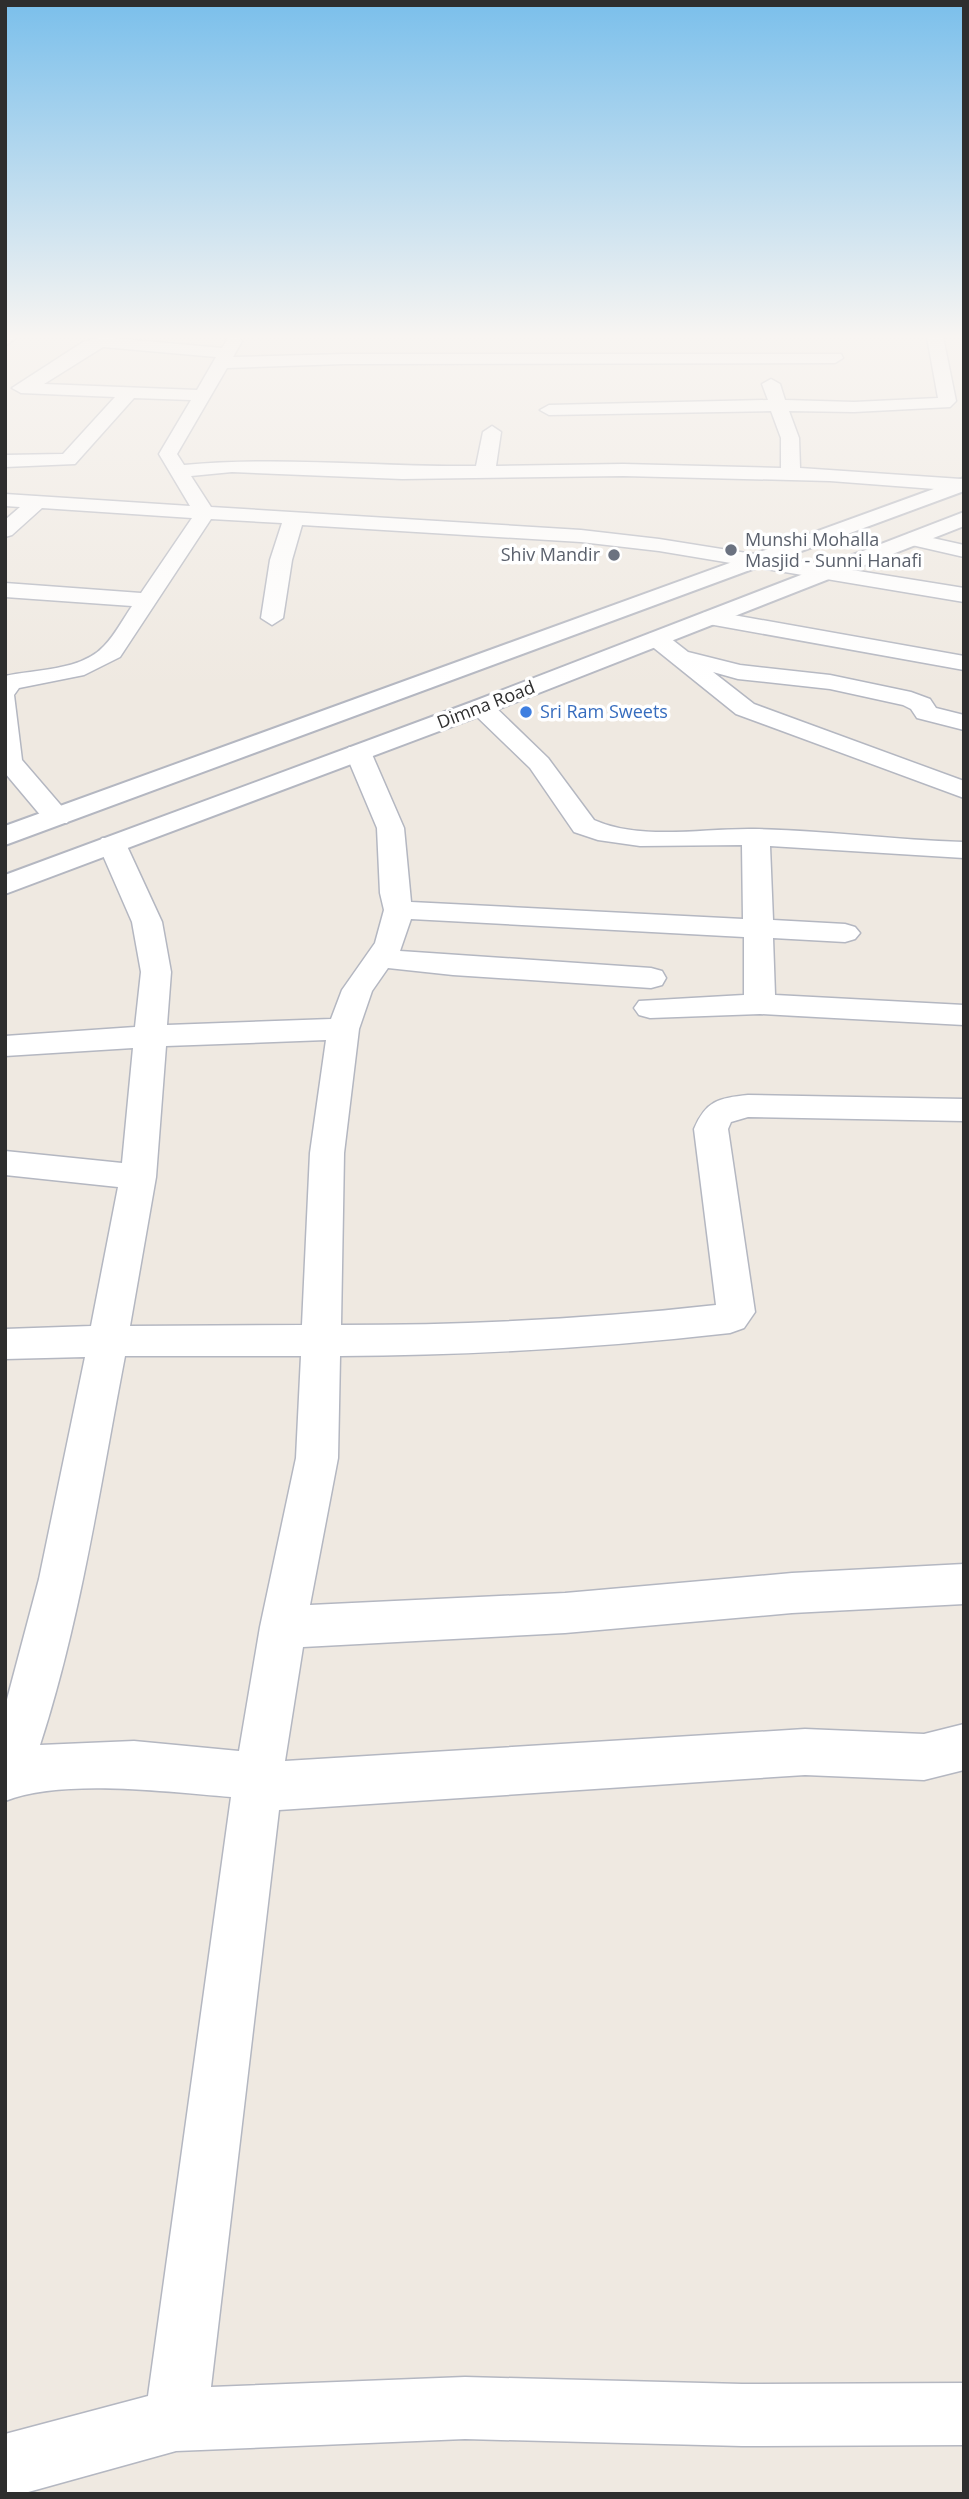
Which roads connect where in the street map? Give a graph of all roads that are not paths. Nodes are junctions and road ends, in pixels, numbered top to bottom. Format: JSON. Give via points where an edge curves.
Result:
{"nodes":[{"id":1,"x":74,"y":454,"type":"edge"},
{"id":2,"x":169,"y":454,"type":"edge"},
{"id":3,"x":488,"y":454,"type":"edge"},
{"id":4,"x":790,"y":454,"type":"edge"},
{"id":5,"x":5,"y":461,"type":"edge"},
{"id":6,"x":178,"y":471,"type":"junction"},
{"id":7,"x":485,"y":472,"type":"junction"},
{"id":8,"x":791,"y":474,"type":"junction"},
{"id":9,"x":962,"y":484,"type":"edge"},
{"id":10,"x":5,"y":500,"type":"edge"},
{"id":11,"x":37,"y":502,"type":"junction"},
{"id":12,"x":205,"y":513,"type":"junction"},
{"id":13,"x":964,"y":518,"type":"edge"},
{"id":14,"x":294,"y":519,"type":"junction"},
{"id":15,"x":5,"y":531,"type":"edge"},
{"id":16,"x":911,"y":539,"type":"junction"},
{"id":17,"x":964,"y":551,"type":"edge"},
{"id":18,"x":754,"y":561,"type":"junction"},
{"id":19,"x":825,"y":574,"type":"junction"},
{"id":20,"x":5,"y":590,"type":"edge"},
{"id":21,"x":964,"y":595,"type":"edge"},
{"id":22,"x":147,"y":600,"type":"junction"},
{"id":23,"x":272,"y":618,"type":"dead end"},
{"id":24,"x":711,"y":618,"type":"junction"},
{"id":25,"x":667,"y":646,"type":"junction"},
{"id":26,"x":964,"y":663,"type":"edge"},
{"id":27,"x":9,"y":686,"type":"edge"},
{"id":28,"x":481,"y":708,"type":"junction"},
{"id":29,"x":964,"y":723,"type":"edge"},
{"id":30,"x":358,"y":752,"type":"junction"},
{"id":31,"x":964,"y":790,"type":"edge"},
{"id":32,"x":57,"y":817,"type":"junction"},
{"id":33,"x":5,"y":836,"type":"edge"},
{"id":34,"x":756,"y":837,"type":"junction"},
{"id":35,"x":112,"y":844,"type":"junction"},
{"id":36,"x":964,"y":850,"type":"edge"},
{"id":37,"x":5,"y":885,"type":"edge"},
{"id":38,"x":399,"y":910,"type":"junction"},
{"id":39,"x":760,"y":928,"type":"junction"},
{"id":40,"x":845,"y":933,"type":"dead end"},
{"id":41,"x":382,"y":958,"type":"junction"},
{"id":42,"x":760,"y":1004,"type":"junction"},
{"id":43,"x":964,"y":1015,"type":"edge"},
{"id":44,"x":344,"y":1028,"type":"junction"},
{"id":45,"x":152,"y":1036,"type":"junction"},
{"id":46,"x":5,"y":1046,"type":"edge"},
{"id":47,"x":964,"y":1110,"type":"edge"},
{"id":48,"x":5,"y":1163,"type":"edge"},
{"id":49,"x":138,"y":1177,"type":"junction"},
{"id":50,"x":323,"y":1340,"type":"junction"},
{"id":51,"x":108,"y":1341,"type":"junction"},
{"id":52,"x":5,"y":1344,"type":"edge"},
{"id":53,"x":964,"y":1584,"type":"edge"},
{"id":54,"x":283,"y":1627,"type":"junction"},
{"id":55,"x":19,"y":1692,"type":"edge"},
{"id":56,"x":964,"y":1747,"type":"edge"},
{"id":57,"x":6,"y":1774,"type":"edge"},
{"id":58,"x":258,"y":1782,"type":"junction"},
{"id":59,"x":964,"y":2414,"type":"edge"},
{"id":60,"x":176,"y":2420,"type":"junction"},
{"id":61,"x":5,"y":2466,"type":"edge"}],
"edges":[{"from":1,"to":5,"type":"street","via":[[68,460]]},
{"from":2,"to":6,"type":"street"},
{"from":3,"to":7,"type":"street"},
{"from":4,"to":8,"type":"street"},
{"from":6,"to":7,"type":"street","via":[[232,466]]},
{"from":6,"to":12,"type":"street"},
{"from":7,"to":8,"type":"street","via":[[575,469]]},
{"from":8,"to":9,"type":"street"},
{"from":9,"to":18,"type":"street"},
{"from":10,"to":11,"type":"street"},
{"from":11,"to":12,"type":"street"},
{"from":11,"to":15,"type":"street"},
{"from":12,"to":14,"type":"street"},
{"from":12,"to":22,"type":"street"},
{"from":13,"to":16,"type":"street","name":"Dimna Road"},
{"from":14,"to":18,"type":"street","via":[[581,536]]},
{"from":14,"to":23,"type":"street","via":[[281,560]]},
{"from":16,"to":17,"type":"street"},
{"from":16,"to":19,"type":"street","name":"Dimna Road"},
{"from":18,"to":19,"type":"street"},
{"from":18,"to":32,"type":"street"},
{"from":19,"to":21,"type":"street"},
{"from":19,"to":24,"type":"street","name":"Dimna Road"},
{"from":20,"to":22,"type":"street"},
{"from":22,"to":27,"type":"street","via":[[101,660]]},
{"from":24,"to":25,"type":"street","name":"Dimna Road"},
{"from":24,"to":26,"type":"street"},
{"from":25,"to":28,"type":"street","name":"Dimna Road"},
{"from":25,"to":29,"type":"street","via":[[738,672],[830,682],[911,699],[922,704],[926,713]]},
{"from":25,"to":31,"type":"street","via":[[745,709]]},
{"from":27,"to":32,"type":"street","via":[[9,761]]},
{"from":28,"to":30,"type":"street","name":"Dimna Road"},
{"from":28,"to":34,"type":"street","via":[[539,763],[592,831]]},
{"from":30,"to":35,"type":"street","name":"Dimna Road"},
{"from":30,"to":38,"type":"street","via":[[388,823]]},
{"from":32,"to":33,"type":"street"},
{"from":34,"to":36,"type":"street"},
{"from":34,"to":39,"type":"street"},
{"from":35,"to":37,"type":"street","name":"Dimna Road"},
{"from":35,"to":45,"type":"street","via":[[153,943]]},
{"from":38,"to":39,"type":"street"},
{"from":38,"to":41,"type":"street"},
{"from":39,"to":40,"type":"street"},
{"from":39,"to":42,"type":"street"},
{"from":41,"to":42,"type":"street"},
{"from":41,"to":44,"type":"street","via":[[357,990]]},
{"from":42,"to":43,"type":"street"},
{"from":44,"to":45,"type":"street"},
{"from":44,"to":50,"type":"street","via":[[327,1153]]},
{"from":45,"to":46,"type":"street"},
{"from":45,"to":49,"type":"street"},
{"from":47,"to":50,"type":"street","via":[[748,1105],[717,1115],[711,1129],[736,1312],[730,1318],[506,1338]]},
{"from":48,"to":49,"type":"street"},
{"from":49,"to":51,"type":"street"},
{"from":50,"to":51,"type":"street"},
{"from":50,"to":54,"type":"street","via":[[317,1458]]},
{"from":51,"to":52,"type":"street"},
{"from":51,"to":55,"type":"street","via":[[61,1579]]},
{"from":53,"to":54,"type":"street","via":[[792,1593],[565,1614]]},
{"from":54,"to":58,"type":"street"},
{"from":55,"to":57,"type":"street"},
{"from":56,"to":58,"type":"street","via":[[924,1757],[804,1752]]},
{"from":57,"to":58,"type":"street","via":[[134,1765]]},
{"from":58,"to":60,"type":"street"},
{"from":59,"to":60,"type":"street","via":[[742,2415],[465,2408]]},
{"from":60,"to":61,"type":"street"}]}
